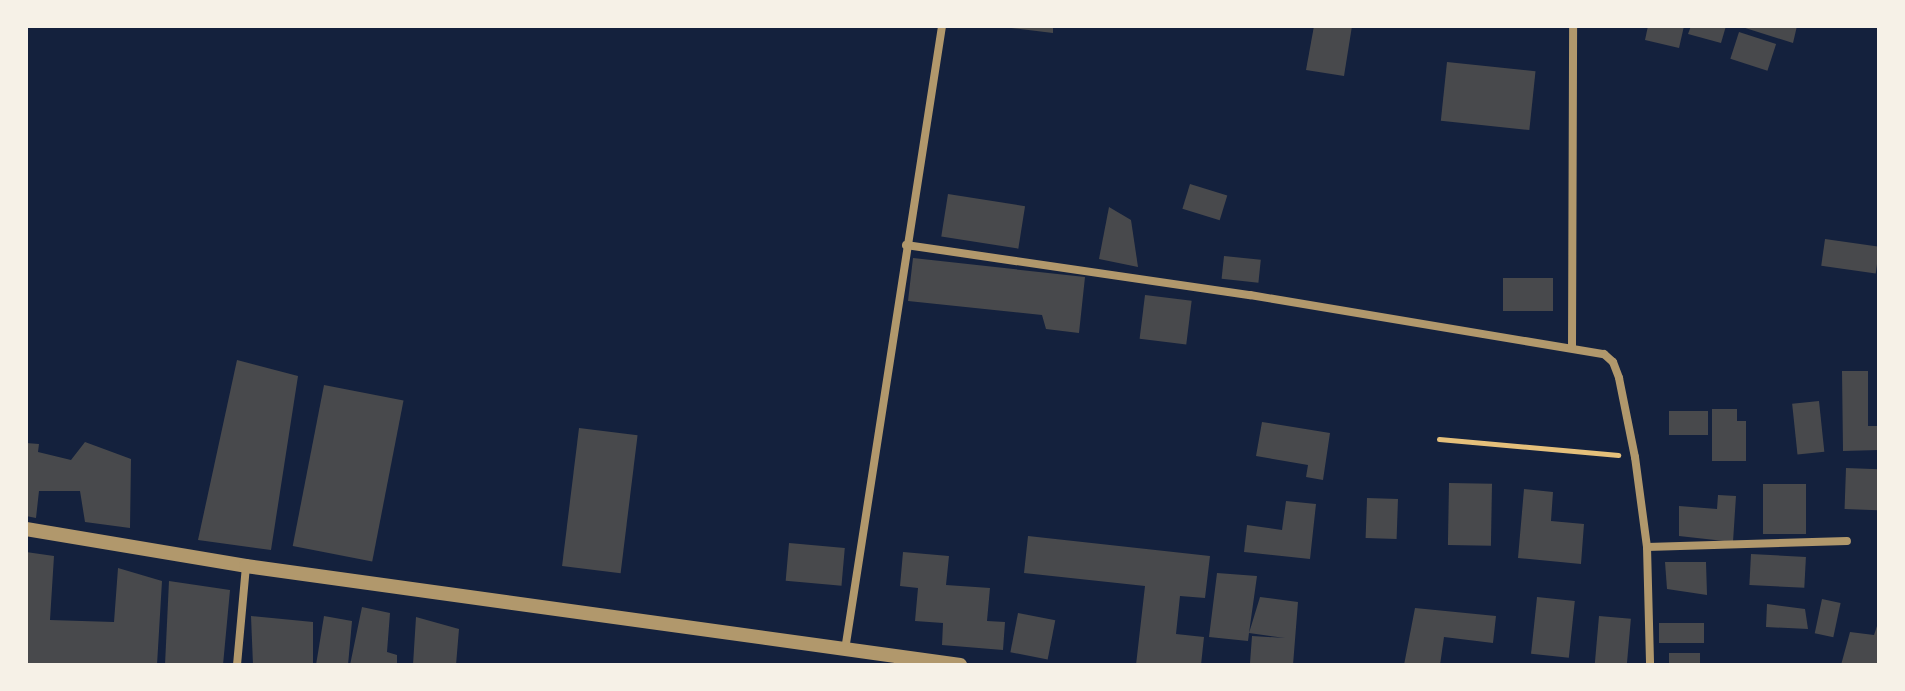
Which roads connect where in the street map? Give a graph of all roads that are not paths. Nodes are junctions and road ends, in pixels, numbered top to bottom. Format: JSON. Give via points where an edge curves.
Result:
{"nodes":[{"id":1,"x":942,"y":26,"type":"edge"},
{"id":2,"x":1573,"y":26,"type":"edge"},
{"id":3,"x":906,"y":245,"type":"junction"},
{"id":4,"x":1572,"y":347,"type":"junction"},
{"id":5,"x":26,"y":529,"type":"edge"},
{"id":6,"x":1847,"y":541,"type":"dead end"},
{"id":7,"x":1647,"y":547,"type":"junction"},
{"id":8,"x":246,"y":566,"type":"junction"},
{"id":9,"x":845,"y":650,"type":"junction"},
{"id":10,"x":237,"y":665,"type":"edge"},
{"id":11,"x":960,"y":665,"type":"edge"},
{"id":12,"x":1650,"y":665,"type":"edge"}],
"edges":[{"from":1,"to":3,"type":"street"},
{"from":2,"to":4,"type":"street"},
{"from":3,"to":4,"type":"street"},
{"from":3,"to":9,"type":"street"},
{"from":4,"to":7,"type":"street","via":[[1604,354],[1613,362],[1635,457]]},
{"from":5,"to":8,"type":"street"},
{"from":6,"to":7,"type":"street"},
{"from":7,"to":12,"type":"street"},
{"from":8,"to":9,"type":"street"},
{"from":8,"to":10,"type":"street"},
{"from":9,"to":11,"type":"street"}]}
